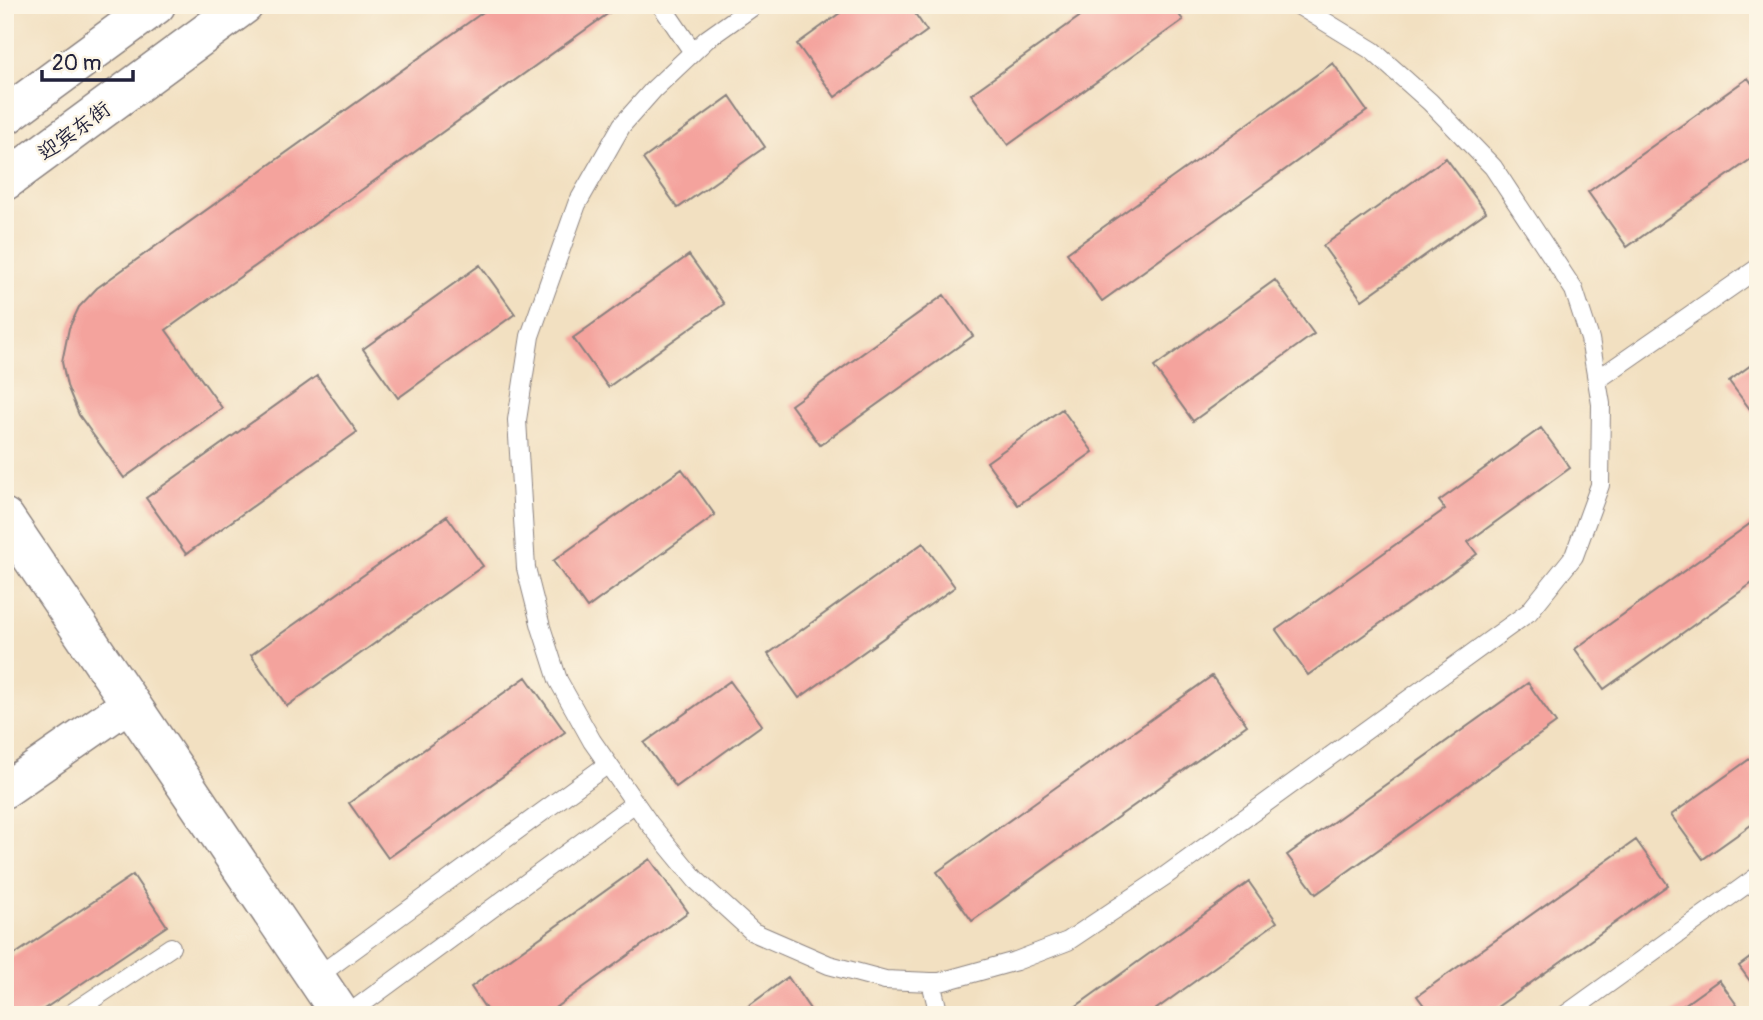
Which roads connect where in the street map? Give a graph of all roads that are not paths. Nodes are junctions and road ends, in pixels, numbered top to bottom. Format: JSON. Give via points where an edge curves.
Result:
{"nodes":[{"id":1,"x":156,"y":5,"type":"edge"},
{"id":2,"x":244,"y":5,"type":"edge"},
{"id":3,"x":661,"y":5,"type":"edge"},
{"id":4,"x":1298,"y":5,"type":"edge"},
{"id":5,"x":745,"y":8,"type":"edge"},
{"id":6,"x":693,"y":52,"type":"junction"},
{"id":7,"x":5,"y":116,"type":"edge"},
{"id":8,"x":5,"y":181,"type":"edge"},
{"id":9,"x":1758,"y":268,"type":"edge"},
{"id":10,"x":1597,"y":380,"type":"junction"},
{"id":11,"x":5,"y":518,"type":"edge"},
{"id":12,"x":130,"y":704,"type":"junction"},
{"id":13,"x":608,"y":764,"type":"junction"},
{"id":14,"x":5,"y":790,"type":"edge"},
{"id":15,"x":635,"y":803,"type":"junction"},
{"id":16,"x":1758,"y":876,"type":"edge"},
{"id":17,"x":171,"y":947,"type":"dead end"},
{"id":18,"x":315,"y":978,"type":"junction"},
{"id":19,"x":931,"y":982,"type":"junction"},
{"id":20,"x":69,"y":1015,"type":"edge"},
{"id":21,"x":341,"y":1015,"type":"edge"},
{"id":22,"x":347,"y":1015,"type":"edge"},
{"id":23,"x":939,"y":1015,"type":"edge"},
{"id":24,"x":1565,"y":1015,"type":"edge"}],
"edges":[{"from":1,"to":7,"type":"street"},
{"from":2,"to":8,"type":"street","name":"迎宾东街"},
{"from":3,"to":6,"type":"lane"},
{"from":4,"to":10,"type":"lane","via":[[1373,51],[1493,167],[1574,289]]},
{"from":5,"to":6,"type":"lane"},
{"from":6,"to":13,"type":"lane","via":[[622,125],[576,204],[530,336],[517,420],[526,568],[541,627],[558,680]]},
{"from":9,"to":10,"type":"lane"},
{"from":10,"to":19,"type":"lane","via":[[1600,485],[1574,556],[1529,612],[1068,941],[1016,961]]},
{"from":11,"to":12,"type":"street"},
{"from":12,"to":14,"type":"street"},
{"from":12,"to":18,"type":"street"},
{"from":13,"to":15,"type":"lane"},
{"from":13,"to":18,"type":"lane"},
{"from":15,"to":19,"type":"lane","via":[[696,880],[753,932],[829,965],[885,980]]},
{"from":15,"to":22,"type":"lane"},
{"from":16,"to":24,"type":"lane"},
{"from":17,"to":20,"type":"lane"},
{"from":18,"to":21,"type":"street"},
{"from":19,"to":23,"type":"lane"}]}
